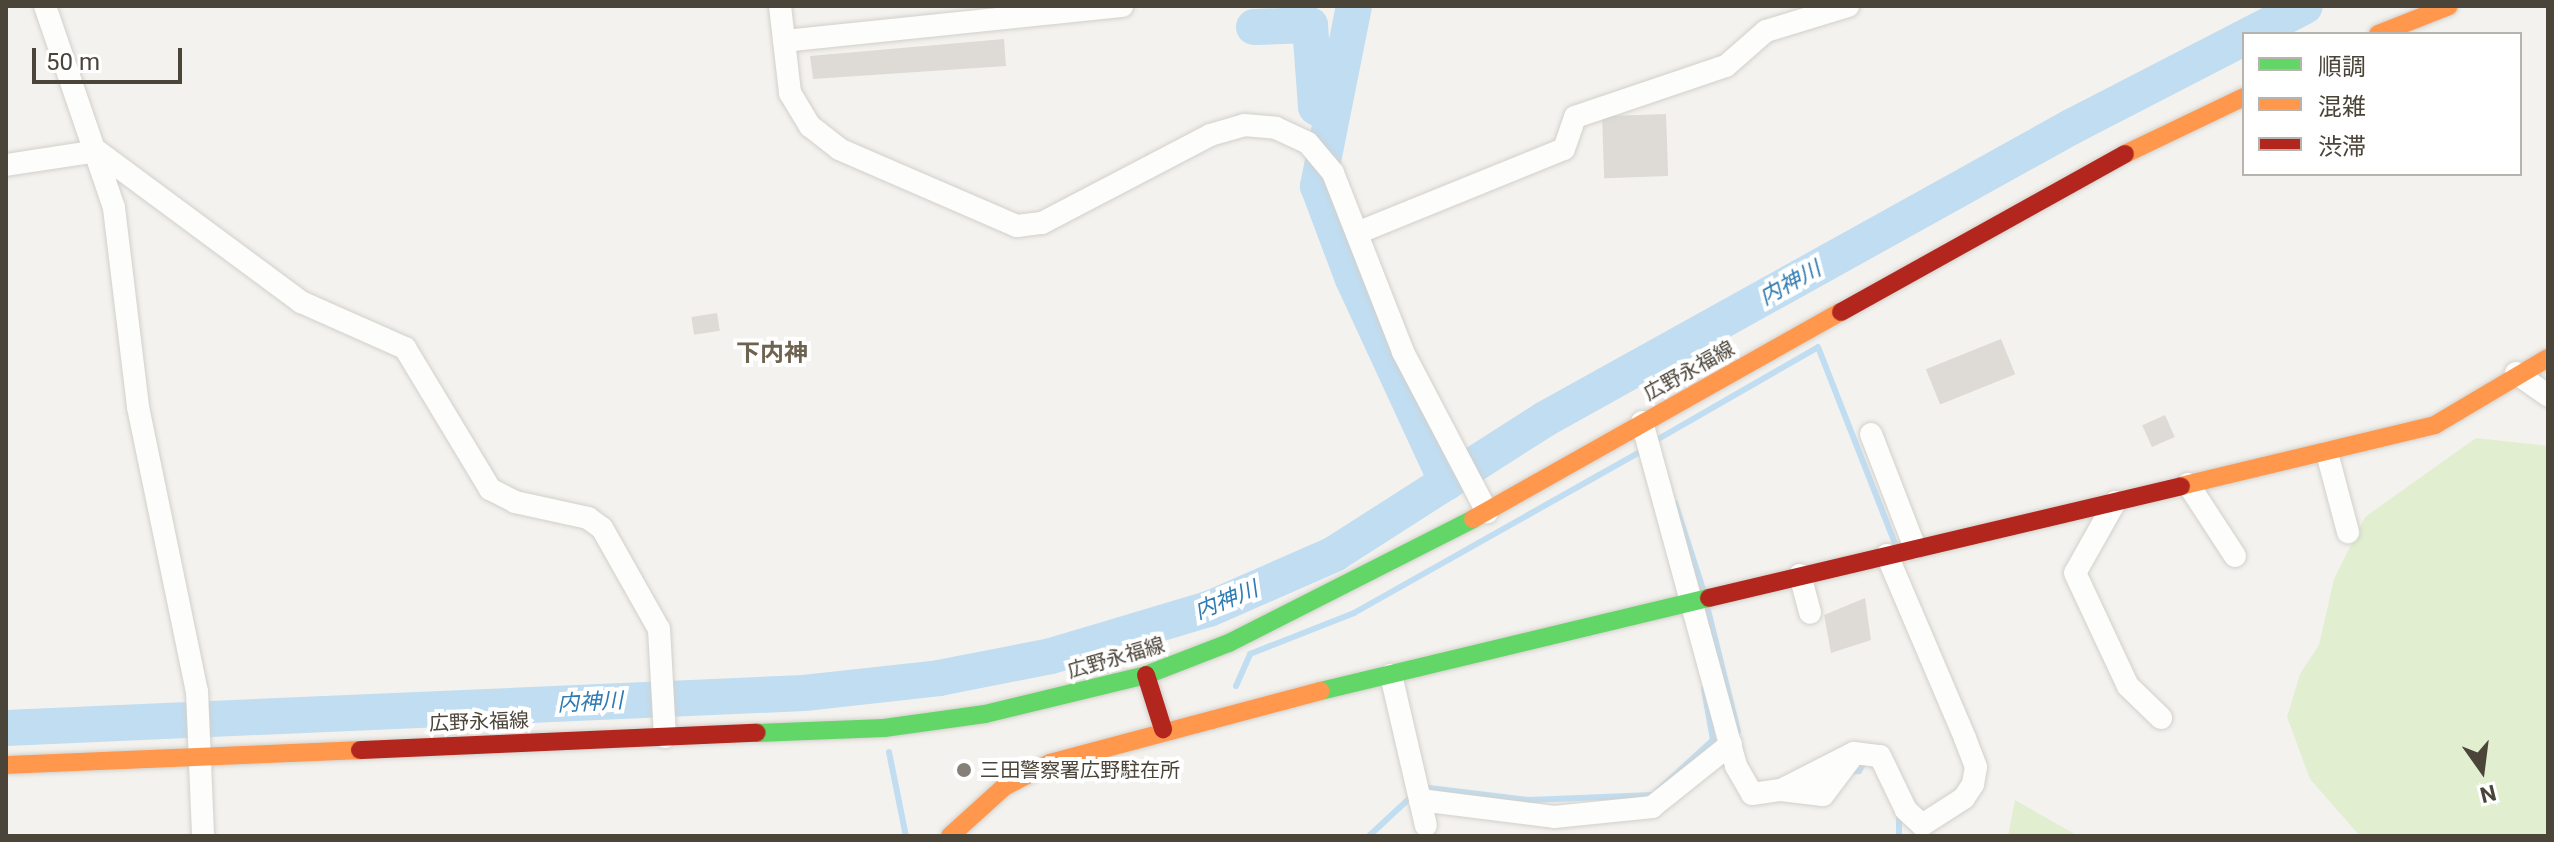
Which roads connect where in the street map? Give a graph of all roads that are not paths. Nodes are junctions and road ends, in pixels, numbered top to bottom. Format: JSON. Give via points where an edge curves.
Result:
{"nodes":[{"id":1,"x":45,"y":6,"type":"edge"},
{"id":2,"x":780,"y":6,"type":"edge"},
{"id":3,"x":1122,"y":6,"type":"edge"},
{"id":4,"x":1848,"y":6,"type":"edge"},
{"id":5,"x":2449,"y":6,"type":"edge"},
{"id":6,"x":2383,"y":32,"type":"edge"},
{"id":7,"x":784,"y":41,"type":"junction"},
{"id":8,"x":2242,"y":98,"type":"edge"},
{"id":9,"x":97,"y":151,"type":"junction"},
{"id":10,"x":6,"y":165,"type":"edge"},
{"id":11,"x":1357,"y":233,"type":"junction"},
{"id":12,"x":2548,"y":358,"type":"edge"},
{"id":13,"x":2516,"y":373,"type":"junction"},
{"id":14,"x":2548,"y":395,"type":"edge"},
{"id":15,"x":1642,"y":422,"type":"junction"},
{"id":16,"x":1871,"y":434,"type":"dead end"},
{"id":17,"x":2327,"y":453,"type":"junction"},
{"id":18,"x":2188,"y":484,"type":"junction"},
{"id":19,"x":2115,"y":502,"type":"junction"},
{"id":20,"x":1483,"y":506,"type":"junction"},
{"id":21,"x":2348,"y":532,"type":"dead end"},
{"id":22,"x":1915,"y":548,"type":"junction"},
{"id":23,"x":1887,"y":555,"type":"junction"},
{"id":24,"x":2235,"y":556,"type":"dead end"},
{"id":25,"x":1800,"y":575,"type":"junction"},
{"id":26,"x":1694,"y":602,"type":"junction"},
{"id":27,"x":1810,"y":613,"type":"dead end"},
{"id":28,"x":1146,"y":675,"type":"junction"},
{"id":29,"x":1391,"y":675,"type":"junction"},
{"id":30,"x":2161,"y":718,"type":"dead end"},
{"id":31,"x":1163,"y":729,"type":"junction"},
{"id":32,"x":665,"y":737,"type":"junction"},
{"id":33,"x":1731,"y":744,"type":"junction"},
{"id":34,"x":199,"y":755,"type":"junction"},
{"id":35,"x":6,"y":765,"type":"edge"},
{"id":36,"x":1420,"y":800,"type":"junction"},
{"id":37,"x":1426,"y":825,"type":"dead end"},
{"id":38,"x":203,"y":836,"type":"edge"},
{"id":39,"x":950,"y":836,"type":"edge"}],
"edges":[{"from":1,"to":9,"type":"street"},
{"from":2,"to":7,"type":"street"},
{"from":3,"to":7,"type":"street"},
{"from":4,"to":11,"type":"street","via":[[1766,31],[1726,66],[1575,117],[1564,149]]},
{"from":5,"to":6,"type":"main road"},
{"from":7,"to":11,"type":"street","via":[[790,93],[810,126],[839,149],[989,219],[1017,226],[1042,223],[1210,135],[1244,125],[1276,128],[1308,143],[1333,173]]},
{"from":8,"to":15,"type":"main road","name":"広野永福線","via":[[2087,173]]},
{"from":9,"to":10,"type":"street"},
{"from":9,"to":32,"type":"street","via":[[301,302],[405,348],[490,489],[515,502],[588,518],[602,528],[659,629]]},
{"from":9,"to":34,"type":"street","via":[[114,208],[138,407],[197,691]]},
{"from":11,"to":20,"type":"street","via":[[1433,416]]},
{"from":12,"to":13,"type":"main road"},
{"from":13,"to":14,"type":"street"},
{"from":13,"to":17,"type":"main road","via":[[2435,425]]},
{"from":15,"to":20,"type":"main road","name":"広野永福線"},
{"from":15,"to":26,"type":"street"},
{"from":16,"to":22,"type":"street"},
{"from":17,"to":18,"type":"main road"},
{"from":17,"to":21,"type":"street"},
{"from":18,"to":19,"type":"main road"},
{"from":18,"to":24,"type":"street"},
{"from":19,"to":22,"type":"main road"},
{"from":19,"to":30,"type":"street","via":[[2075,573],[2128,686]]},
{"from":20,"to":28,"type":"main road","name":"広野永福線","via":[[1229,643]]},
{"from":22,"to":23,"type":"main road"},
{"from":23,"to":25,"type":"main road"},
{"from":23,"to":33,"type":"street","via":[[1976,767],[1964,798],[1922,825],[1906,810],[1880,756],[1854,753],[1781,790],[1752,794],[1743,787]]},
{"from":25,"to":26,"type":"main road"},
{"from":25,"to":27,"type":"street"},
{"from":26,"to":29,"type":"main road"},
{"from":26,"to":33,"type":"street"},
{"from":28,"to":31,"type":"main road"},
{"from":28,"to":32,"type":"main road","name":"広野永福線","via":[[985,714],[884,728]]},
{"from":29,"to":31,"type":"main road"},
{"from":29,"to":36,"type":"street"},
{"from":31,"to":39,"type":"main road","via":[[1050,763],[1004,787]]},
{"from":32,"to":34,"type":"main road","name":"広野永福線"},
{"from":33,"to":36,"type":"street","via":[[1652,807],[1554,817]]},
{"from":34,"to":35,"type":"main road","name":"広野永福線"},
{"from":34,"to":38,"type":"street"},
{"from":36,"to":37,"type":"street"}]}
